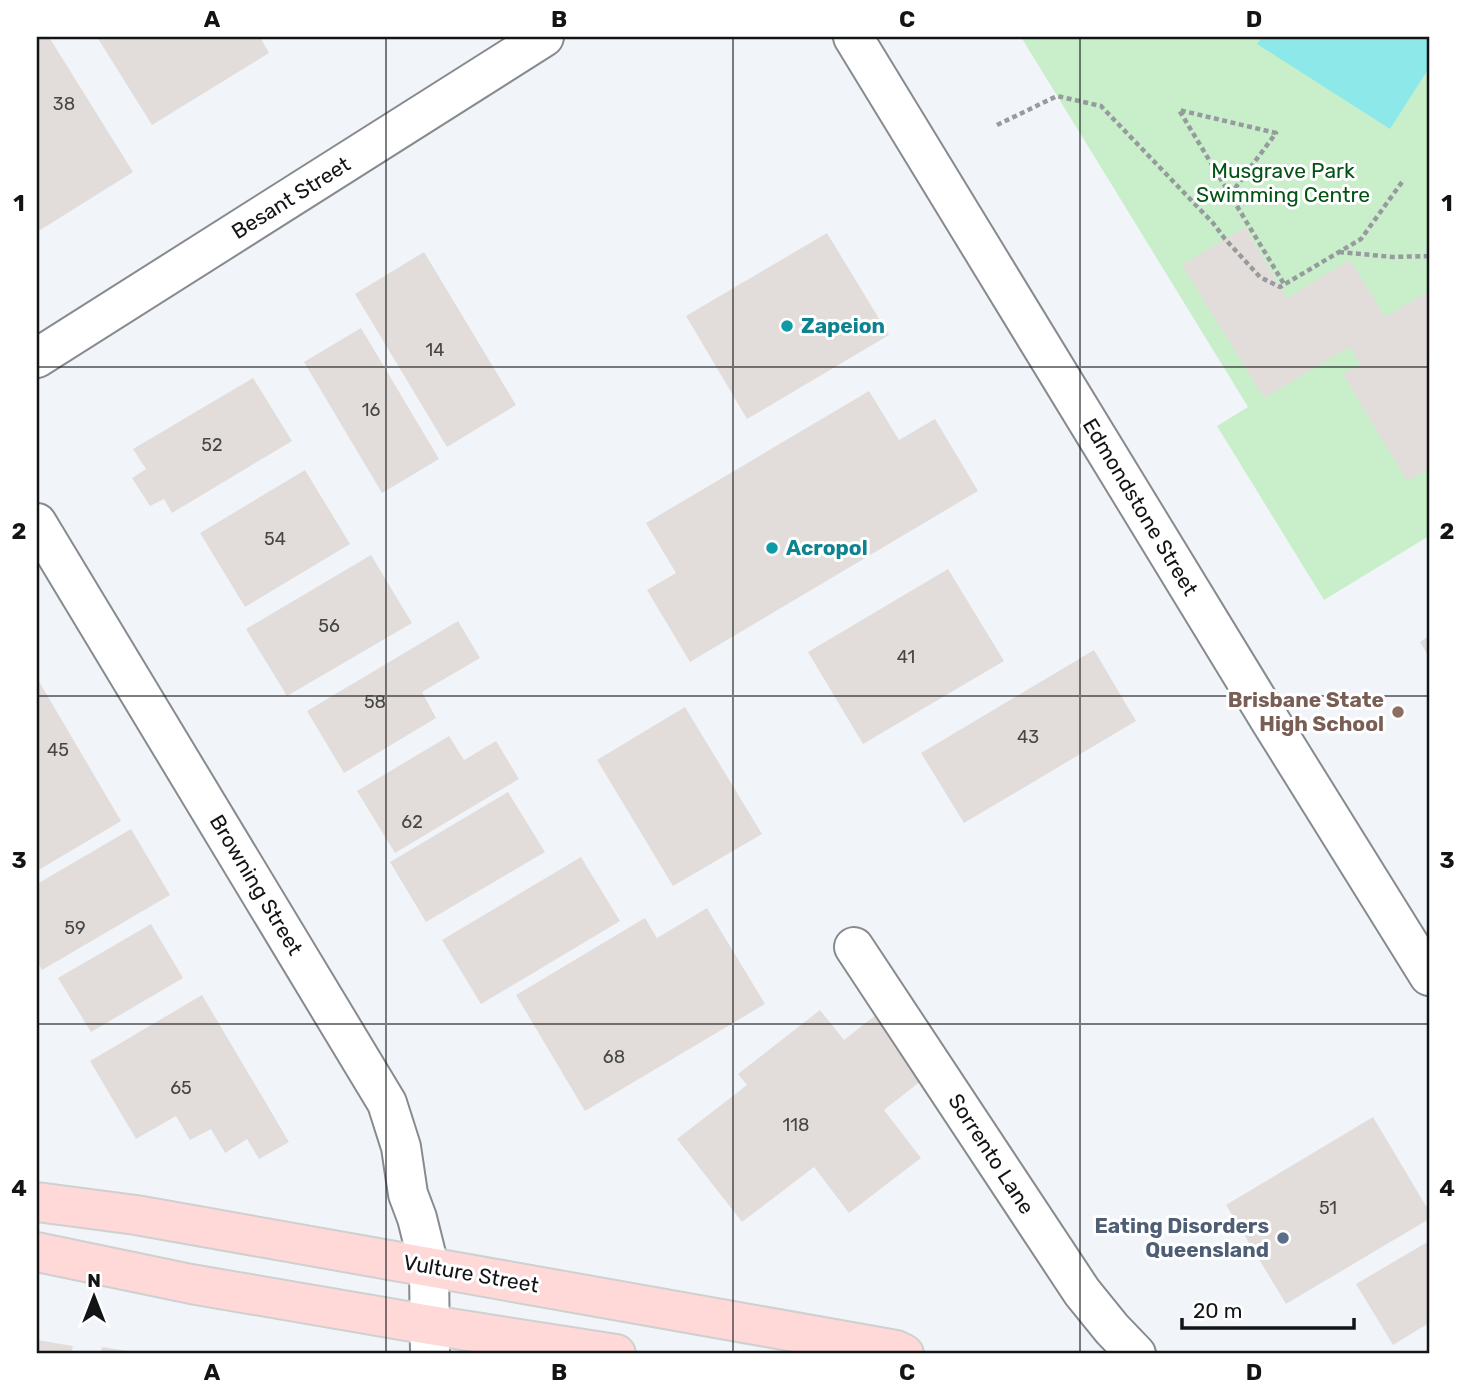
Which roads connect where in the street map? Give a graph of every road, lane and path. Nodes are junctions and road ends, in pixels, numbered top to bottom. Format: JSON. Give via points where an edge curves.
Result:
{"nodes":[{"id":1,"x":544,"y":37,"type":"edge"},
{"id":2,"x":853,"y":37,"type":"edge"},
{"id":3,"x":997,"y":125,"type":"dead end"},
{"id":4,"x":1402,"y":182,"type":"dead end"},
{"id":5,"x":1230,"y":195,"type":"junction"},
{"id":6,"x":1338,"y":252,"type":"junction"},
{"id":7,"x":1429,"y":256,"type":"edge"},
{"id":8,"x":1284,"y":284,"type":"junction"},
{"id":9,"x":37,"y":358,"type":"edge"},
{"id":10,"x":37,"y":523,"type":"edge"},
{"id":11,"x":854,"y":947,"type":"dead end"},
{"id":12,"x":1429,"y":976,"type":"edge"},
{"id":13,"x":37,"y":1202,"type":"edge"},
{"id":14,"x":37,"y":1252,"type":"edge"},
{"id":15,"x":429,"y":1266,"type":"junction"},
{"id":16,"x":430,"y":1340,"type":"edge"},
{"id":17,"x":617,"y":1354,"type":"edge"},
{"id":18,"x":904,"y":1354,"type":"edge"},
{"id":19,"x":1136,"y":1354,"type":"edge"}],
"edges":[{"from":1,"to":9,"type":"street","name":"Besant Street"},
{"from":2,"to":12,"type":"street","name":"Edmondstone Street"},
{"from":3,"to":8,"type":"path","via":[[1057,96],[1101,106],[1260,277],[1280,287]]},
{"from":4,"to":6,"type":"path","via":[[1361,239]]},
{"from":5,"to":5,"type":"path","via":[[1185,121],[1179,110],[1276,133]]},
{"from":5,"to":8,"type":"path"},
{"from":6,"to":7,"type":"path"},
{"from":6,"to":8,"type":"path"},
{"from":10,"to":15,"type":"street","name":"Browning Street","via":[[387,1103]]},
{"from":11,"to":19,"type":"street","name":"Sorrento Lane","via":[[1082,1292]]},
{"from":13,"to":15,"type":"main road","name":"Vulture Street"},
{"from":14,"to":16,"type":"main road"},
{"from":15,"to":16,"type":"street","name":"Browning Street"},
{"from":15,"to":18,"type":"main road","name":"Vulture Street"},
{"from":16,"to":17,"type":"main road"}]}
